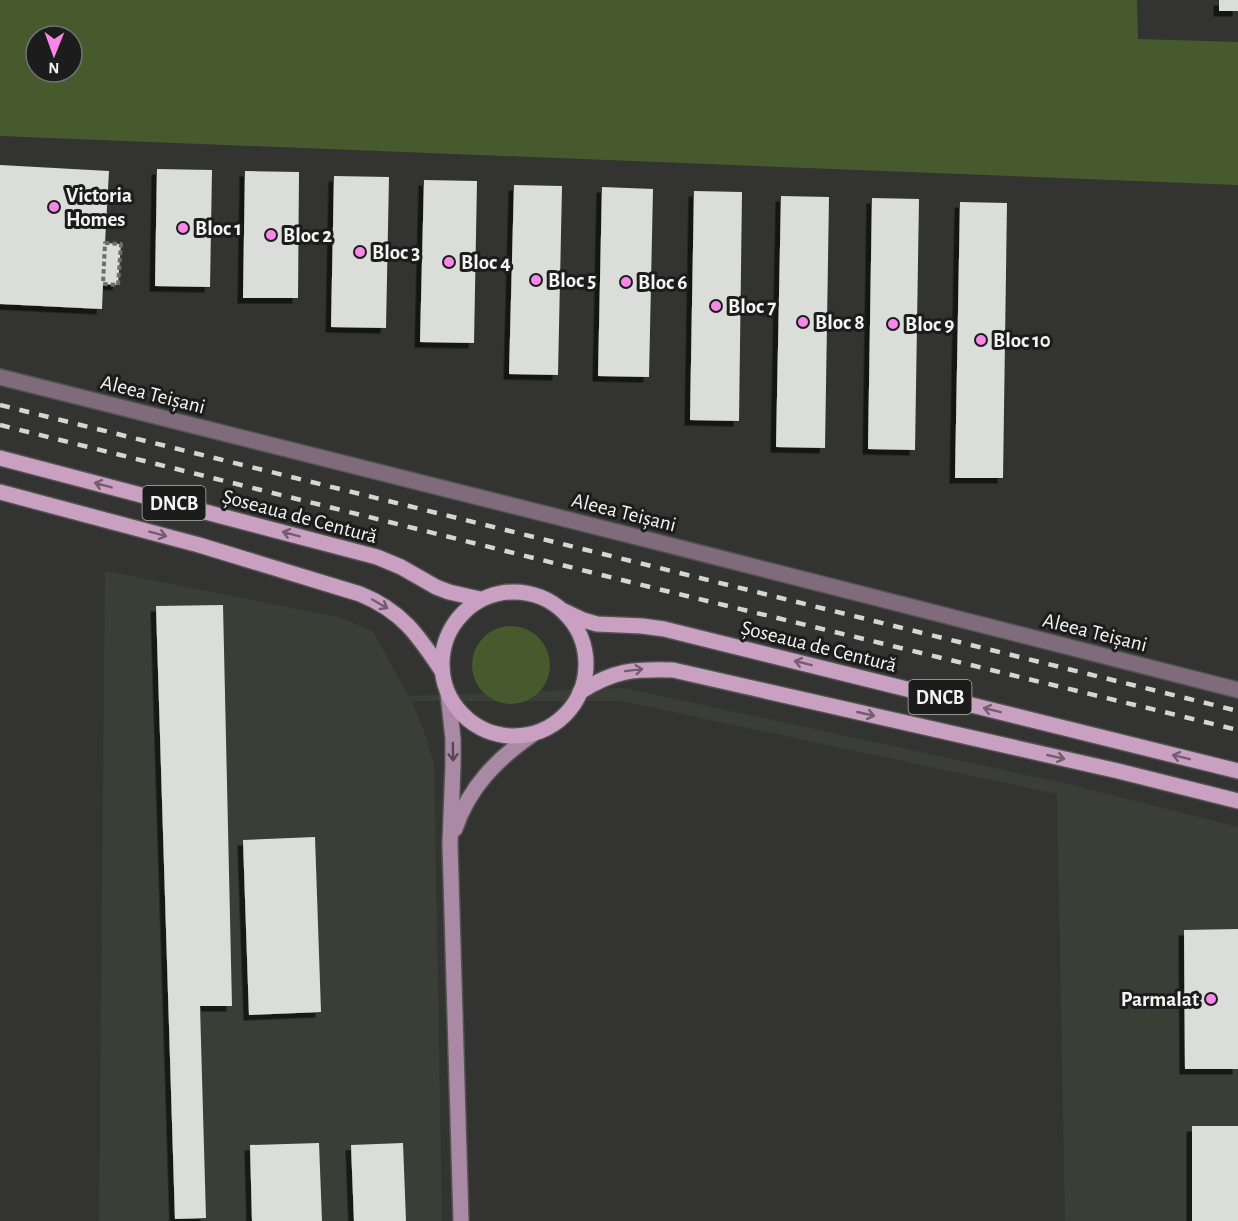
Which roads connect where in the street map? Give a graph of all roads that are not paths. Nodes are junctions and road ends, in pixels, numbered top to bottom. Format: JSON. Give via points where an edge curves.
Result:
{"nodes":[{"id":1,"x":0,"y":377,"type":"edge"},
{"id":2,"x":0,"y":458,"type":"edge"},
{"id":3,"x":0,"y":492,"type":"edge"},
{"id":4,"x":480,"y":599,"type":"junction"},
{"id":5,"x":564,"y":611,"type":"junction"},
{"id":6,"x":442,"y":671,"type":"junction"},
{"id":7,"x":1238,"y":690,"type":"edge"},
{"id":8,"x":580,"y":692,"type":"junction"},
{"id":9,"x":448,"y":694,"type":"junction"},
{"id":10,"x":533,"y":734,"type":"junction"},
{"id":11,"x":1238,"y":771,"type":"edge"},
{"id":12,"x":1238,"y":801,"type":"edge"},
{"id":13,"x":450,"y":844,"type":"junction"},
{"id":14,"x":461,"y":1221,"type":"edge"}],
"edges":[{"from":1,"to":7,"type":"street","name":"Aleea Teișani"},
{"from":4,"to":2,"type":"main road","name":"Șoseaua de Centură","number":"DNCB","one_way":true,"via":[[436,587],[377,557]]},
{"from":3,"to":6,"type":"main road","number":"DNCB","one_way":true,"via":[[199,545],[376,600],[408,625]]},
{"from":4,"to":5,"type":"main road","number":"DNCB","via":[[515,591],[533,594]]},
{"from":4,"to":6,"type":"main road","number":"DNCB","via":[[450,629],[443,649]]},
{"from":5,"to":8,"type":"main road","number":"DNCB","via":[[583,640],[586,675]]},
{"from":11,"to":5,"type":"main road","name":"Șoseaua de Centură","number":"DNCB","one_way":true,"via":[[664,629],[597,624]]},
{"from":6,"to":9,"type":"main road","number":"DNCB"},
{"from":8,"to":10,"type":"main road","number":"DNCB","via":[[569,711],[553,725]]},
{"from":8,"to":12,"type":"main road","number":"DNCB","one_way":true,"via":[[620,672],[673,670]]},
{"from":9,"to":10,"type":"main road","number":"DNCB","via":[[459,711],[493,733]]},
{"from":9,"to":13,"type":"main road","one_way":true,"via":[[453,739]]},
{"from":10,"to":13,"type":"main road","via":[[508,751],[482,779]]},
{"from":13,"to":14,"type":"main road"}]}
